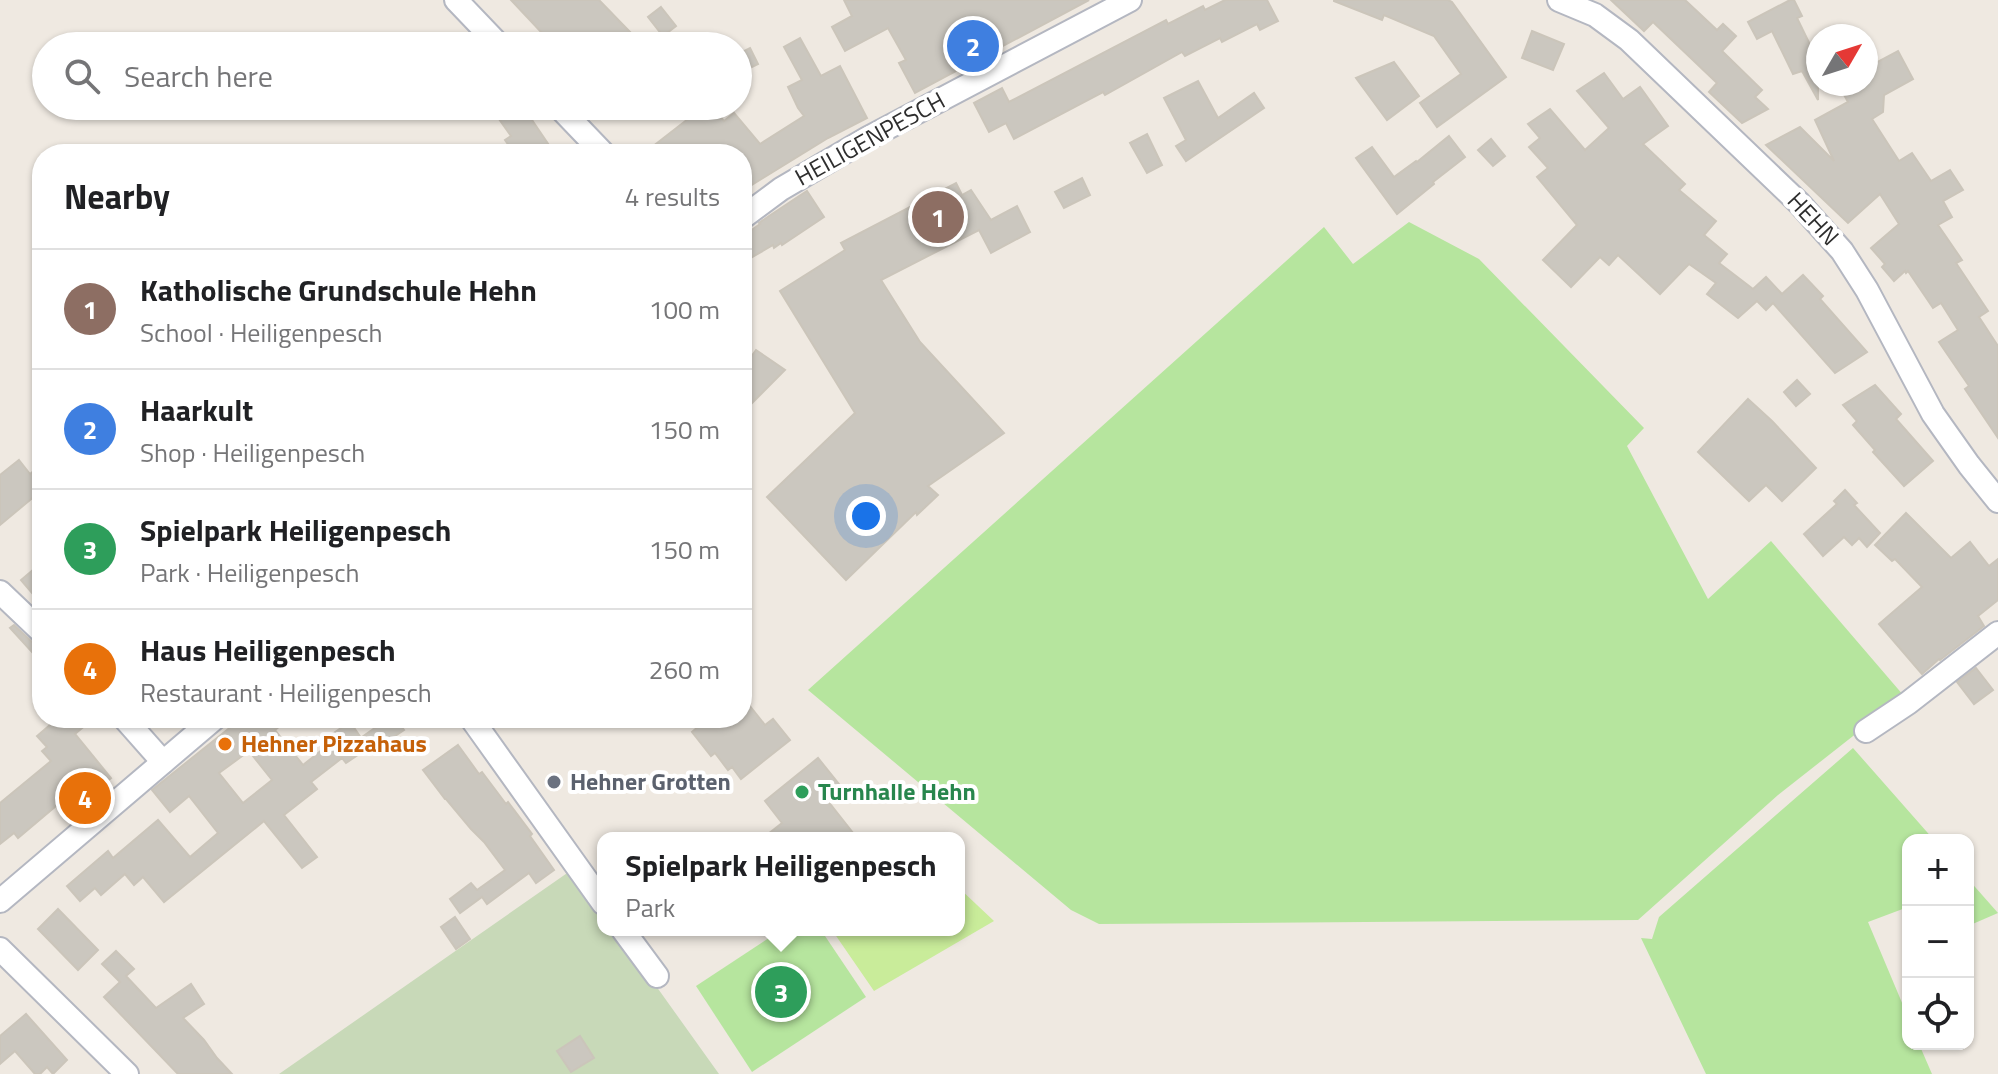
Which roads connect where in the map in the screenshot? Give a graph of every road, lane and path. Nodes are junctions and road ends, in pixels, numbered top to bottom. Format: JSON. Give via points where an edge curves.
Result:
{"nodes":[{"id":1,"x":456,"y":0,"type":"edge"},
{"id":2,"x":1130,"y":0,"type":"edge"},
{"id":3,"x":1559,"y":0,"type":"edge"},
{"id":4,"x":487,"y":32,"type":"edge"},
{"id":5,"x":571,"y":120,"type":"edge"},
{"id":6,"x":594,"y":144,"type":"edge"},
{"id":7,"x":752,"y":211,"type":"edge"},
{"id":8,"x":1998,"y":501,"type":"edge"},
{"id":9,"x":0,"y":592,"type":"edge"},
{"id":10,"x":32,"y":622,"type":"edge"},
{"id":11,"x":1998,"y":633,"type":"edge"},
{"id":12,"x":133,"y":728,"type":"edge"},
{"id":13,"x":203,"y":728,"type":"edge"},
{"id":14,"x":478,"y":728,"type":"edge"},
{"id":15,"x":1866,"y":731,"type":"dead end"},
{"id":16,"x":163,"y":762,"type":"junction"},
{"id":17,"x":597,"y":895,"type":"edge"},
{"id":18,"x":0,"y":901,"type":"edge"},
{"id":19,"x":627,"y":936,"type":"edge"},
{"id":20,"x":0,"y":949,"type":"edge"},
{"id":21,"x":657,"y":976,"type":"dead end"},
{"id":22,"x":127,"y":1074,"type":"edge"}],
"edges":[{"from":1,"to":4,"type":"street"},
{"from":2,"to":7,"type":"street","name":"HEILIGENPESCH","via":[[868,138]]},
{"from":3,"to":8,"type":"street","name":"HEHN","via":[[1595,15],[1629,40],[1842,251],[1933,414]]},
{"from":5,"to":6,"type":"street"},
{"from":9,"to":10,"type":"street"},
{"from":11,"to":15,"type":"street"},
{"from":12,"to":16,"type":"street"},
{"from":13,"to":16,"type":"street"},
{"from":14,"to":17,"type":"street"},
{"from":16,"to":18,"type":"street"},
{"from":19,"to":21,"type":"street"},
{"from":20,"to":22,"type":"street"}]}
